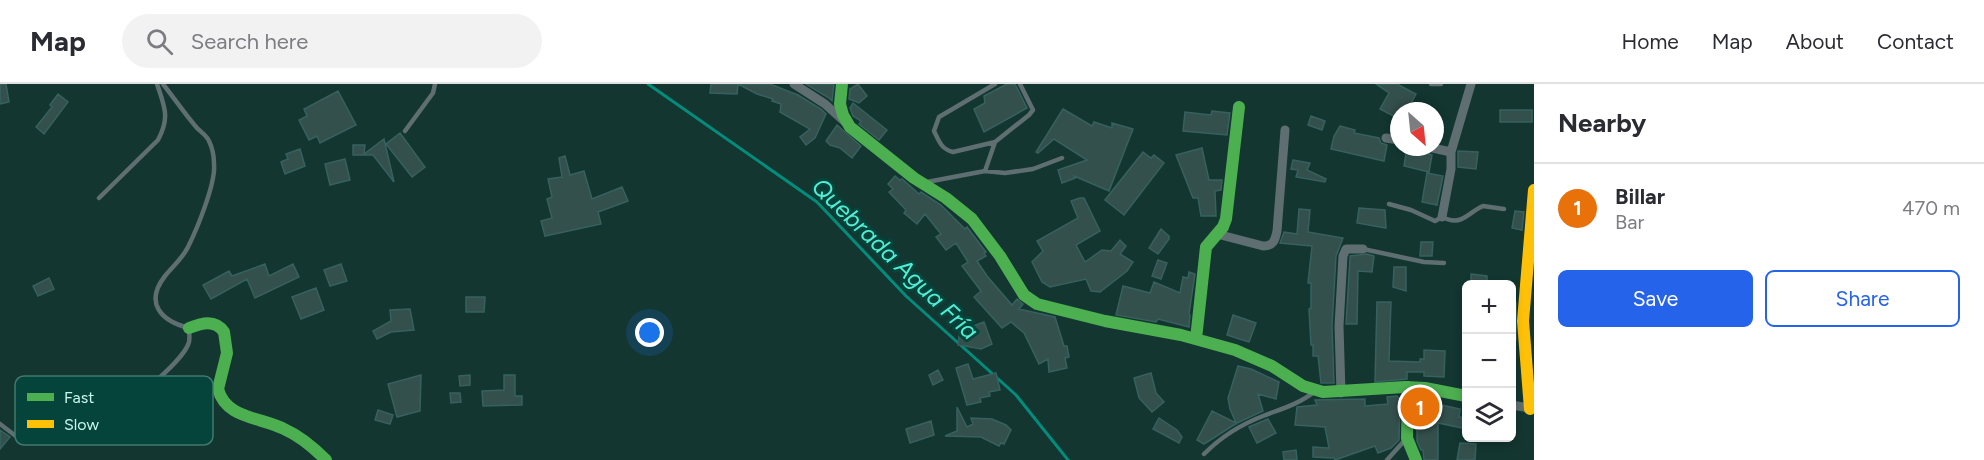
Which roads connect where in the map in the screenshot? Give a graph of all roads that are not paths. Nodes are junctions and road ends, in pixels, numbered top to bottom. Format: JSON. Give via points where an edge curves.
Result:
{"nodes":[{"id":1,"x":157,"y":84,"type":"edge"},
{"id":2,"x":163,"y":84,"type":"edge"},
{"id":3,"x":435,"y":84,"type":"edge"},
{"id":4,"x":794,"y":84,"type":"edge"},
{"id":5,"x":842,"y":84,"type":"edge"},
{"id":6,"x":995,"y":84,"type":"edge"},
{"id":7,"x":1020,"y":84,"type":"edge"},
{"id":8,"x":1431,"y":84,"type":"edge"},
{"id":9,"x":1441,"y":84,"type":"edge"},
{"id":10,"x":1471,"y":84,"type":"edge"},
{"id":11,"x":1239,"y":107,"type":"dead end"},
{"id":12,"x":850,"y":127,"type":"junction"},
{"id":13,"x":1285,"y":130,"type":"dead end"},
{"id":14,"x":405,"y":131,"type":"dead end"},
{"id":15,"x":1386,"y":138,"type":"dead end"},
{"id":16,"x":1390,"y":139,"type":"edge"},
{"id":17,"x":995,"y":142,"type":"junction"},
{"id":18,"x":1444,"y":150,"type":"edge"},
{"id":19,"x":1451,"y":152,"type":"junction"},
{"id":20,"x":1062,"y":158,"type":"dead end"},
{"id":21,"x":985,"y":171,"type":"junction"},
{"id":22,"x":922,"y":183,"type":"junction"},
{"id":23,"x":1534,"y":190,"type":"edge"},
{"id":24,"x":99,"y":198,"type":"dead end"},
{"id":25,"x":1389,"y":204,"type":"dead end"},
{"id":26,"x":1504,"y":209,"type":"dead end"},
{"id":27,"x":1442,"y":217,"type":"junction"},
{"id":28,"x":1217,"y":234,"type":"junction"},
{"id":29,"x":1363,"y":249,"type":"joint"},
{"id":30,"x":1444,"y":263,"type":"dead end"},
{"id":31,"x":189,"y":327,"type":"junction"},
{"id":32,"x":1196,"y":339,"type":"junction"},
{"id":33,"x":162,"y":376,"type":"edge"},
{"id":34,"x":1408,"y":387,"type":"junction"},
{"id":35,"x":1316,"y":391,"type":"junction"},
{"id":36,"x":1341,"y":393,"type":"junction"},
{"id":37,"x":1462,"y":395,"type":"edge"},
{"id":38,"x":1516,"y":406,"type":"edge"},
{"id":39,"x":1532,"y":409,"type":"edge"},
{"id":40,"x":0,"y":424,"type":"edge"},
{"id":41,"x":15,"y":435,"type":"edge"},
{"id":42,"x":1407,"y":438,"type":"junction"},
{"id":43,"x":1204,"y":454,"type":"dead end"},
{"id":44,"x":326,"y":460,"type":"edge"},
{"id":45,"x":1387,"y":460,"type":"edge"},
{"id":46,"x":1416,"y":460,"type":"edge"}],
"edges":[{"from":1,"to":24,"type":"lane","via":[[167,113],[158,140]]},
{"from":2,"to":31,"type":"lane","via":[[209,139],[215,166],[210,192],[188,248],[156,292],[155,302],[165,317],[173,324]]},
{"from":3,"to":14,"type":"lane","via":[[433,93]]},
{"from":4,"to":12,"type":"street","via":[[825,104]]},
{"from":5,"to":12,"type":"street","via":[[840,104]]},
{"from":6,"to":17,"type":"lane","via":[[939,117],[934,131],[941,146],[952,152]]},
{"from":7,"to":17,"type":"lane","via":[[1033,110]]},
{"from":8,"to":9,"type":"lane"},
{"from":10,"to":19,"type":"street"},
{"from":11,"to":28,"type":"street","via":[[1226,219]]},
{"from":12,"to":22,"type":"street"},
{"from":13,"to":28,"type":"street","via":[[1274,242],[1263,246]]},
{"from":15,"to":16,"type":"street"},
{"from":17,"to":21,"type":"lane"},
{"from":18,"to":19,"type":"street"},
{"from":19,"to":27,"type":"street"},
{"from":20,"to":21,"type":"lane","via":[[1033,169]]},
{"from":21,"to":22,"type":"lane"},
{"from":22,"to":32,"type":"street","via":[[972,219],[1030,300]]},
{"from":23,"to":39,"type":"street","via":[[1523,321]]},
{"from":25,"to":27,"type":"lane","via":[[1435,221]]},
{"from":26,"to":27,"type":"lane","via":[[1483,206],[1461,220]]},
{"from":28,"to":32,"type":"street","via":[[1206,247]]},
{"from":29,"to":30,"type":"lane"},
{"from":29,"to":36,"type":"street","via":[[1346,249],[1343,256]]},
{"from":31,"to":33,"type":"lane","via":[[189,343]]},
{"from":31,"to":44,"type":"street","via":[[208,323],[223,329],[225,364],[217,382],[220,396],[230,407],[241,415],[285,429]]},
{"from":32,"to":35,"type":"street","via":[[1256,358]]},
{"from":34,"to":36,"type":"street"},
{"from":34,"to":37,"type":"street"},
{"from":34,"to":42,"type":"street"},
{"from":35,"to":36,"type":"street"},
{"from":35,"to":43,"type":"lane","via":[[1303,401],[1259,417],[1214,443]]},
{"from":38,"to":39,"type":"street"},
{"from":40,"to":41,"type":"lane"},
{"from":42,"to":45,"type":"lane"},
{"from":42,"to":46,"type":"street"}]}
